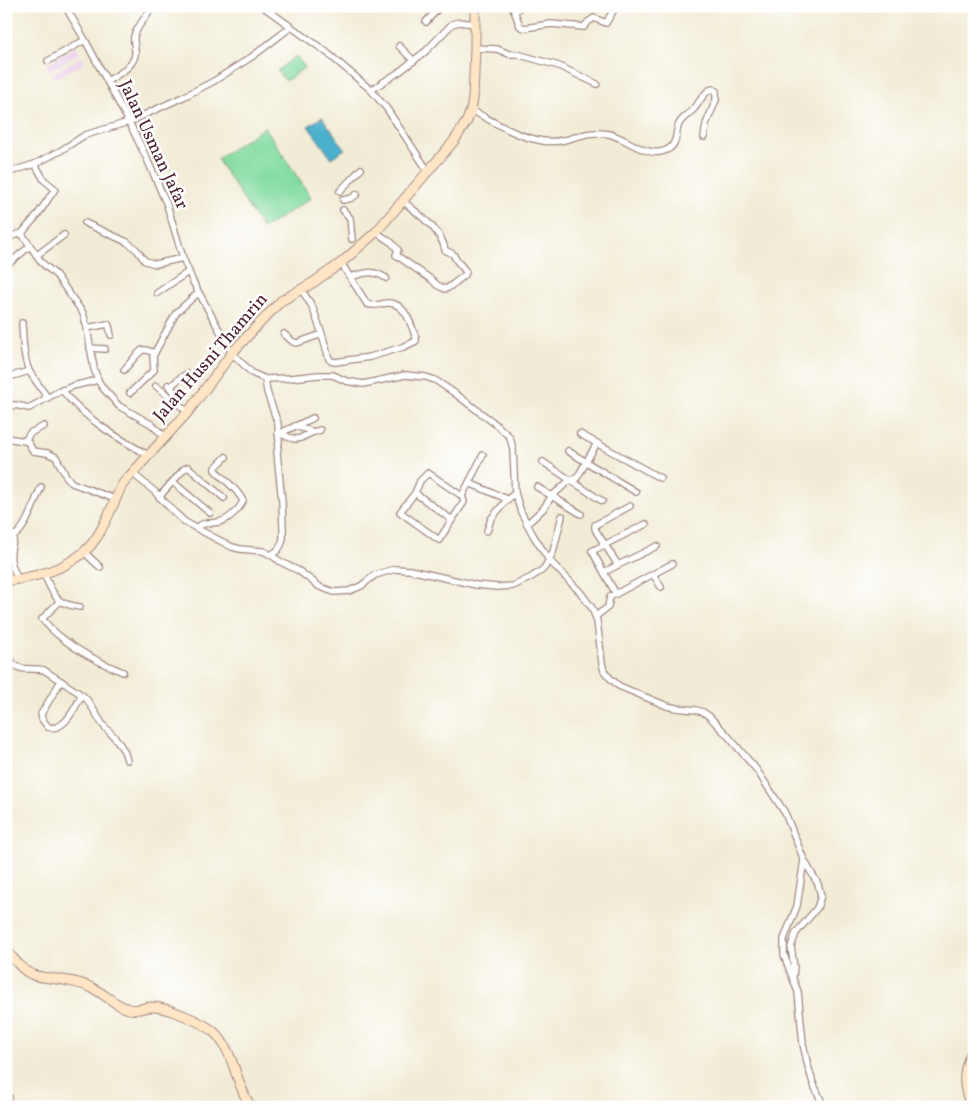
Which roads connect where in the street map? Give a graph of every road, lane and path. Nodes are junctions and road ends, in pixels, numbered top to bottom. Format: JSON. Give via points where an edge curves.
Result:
{"nodes":[{"id":1,"x":64,"y":6,"type":"edge"},
{"id":2,"x":153,"y":6,"type":"edge"},
{"id":3,"x":262,"y":6,"type":"edge"},
{"id":4,"x":440,"y":6,"type":"edge"},
{"id":5,"x":474,"y":6,"type":"edge"},
{"id":6,"x":511,"y":6,"type":"edge"},
{"id":7,"x":520,"y":6,"type":"edge"},
{"id":8,"x":616,"y":6,"type":"edge"},
{"id":9,"x":515,"y":12,"type":"junction"},
{"id":10,"x":426,"y":22,"type":"dead end"},
{"id":11,"x":475,"y":24,"type":"junction"},
{"id":12,"x":291,"y":27,"type":"junction"},
{"id":13,"x":85,"y":40,"type":"junction"},
{"id":14,"x":399,"y":46,"type":"dead end"},
{"id":15,"x":475,"y":48,"type":"junction"},
{"id":16,"x":48,"y":61,"type":"dead end"},
{"id":17,"x":414,"y":61,"type":"junction"},
{"id":18,"x":107,"y":81,"type":"junction"},
{"id":19,"x":597,"y":84,"type":"dead end"},
{"id":20,"x":371,"y":90,"type":"junction"},
{"id":21,"x":471,"y":110,"type":"junction"},
{"id":22,"x":129,"y":122,"type":"junction"},
{"id":23,"x":704,"y":137,"type":"dead end"},
{"id":24,"x":35,"y":164,"type":"junction"},
{"id":25,"x":361,"y":169,"type":"dead end"},
{"id":26,"x":428,"y":171,"type":"junction"},
{"id":27,"x":6,"y":173,"type":"edge"},
{"id":28,"x":340,"y":191,"type":"dead end"},
{"id":29,"x":357,"y":194,"type":"dead end"},
{"id":30,"x":343,"y":200,"type":"dead end"},
{"id":31,"x":403,"y":201,"type":"junction"},
{"id":32,"x":343,"y":210,"type":"dead end"},
{"id":33,"x":85,"y":223,"type":"dead end"},
{"id":34,"x":376,"y":232,"type":"junction"},
{"id":35,"x":22,"y":233,"type":"junction"},
{"id":36,"x":64,"y":235,"type":"dead end"},
{"id":37,"x":352,"y":239,"type":"dead end"},
{"id":38,"x":6,"y":240,"type":"edge"},
{"id":39,"x":30,"y":246,"type":"junction"},
{"id":40,"x":36,"y":255,"type":"junction"},
{"id":41,"x":182,"y":258,"type":"junction"},
{"id":42,"x":341,"y":263,"type":"junction"},
{"id":43,"x":6,"y":266,"type":"edge"},
{"id":44,"x":188,"y":272,"type":"junction"},
{"id":45,"x":350,"y":277,"type":"junction"},
{"id":46,"x":386,"y":278,"type":"dead end"},
{"id":47,"x":301,"y":289,"type":"junction"},
{"id":48,"x":157,"y":293,"type":"dead end"},
{"id":49,"x":198,"y":293,"type":"junction"},
{"id":50,"x":22,"y":323,"type":"dead end"},
{"id":51,"x":87,"y":328,"type":"junction"},
{"id":52,"x":284,"y":334,"type":"dead end"},
{"id":53,"x":322,"y":334,"type":"junction"},
{"id":54,"x":111,"y":335,"type":"dead end"},
{"id":55,"x":90,"y":348,"type":"junction"},
{"id":56,"x":106,"y":349,"type":"dead end"},
{"id":57,"x":155,"y":353,"type":"junction"},
{"id":58,"x":232,"y":353,"type":"junction"},
{"id":59,"x":124,"y":370,"type":"dead end"},
{"id":60,"x":29,"y":371,"type":"junction"},
{"id":61,"x":187,"y":374,"type":"dead end"},
{"id":62,"x":6,"y":378,"type":"edge"},
{"id":63,"x":98,"y":380,"type":"junction"},
{"id":64,"x":265,"y":380,"type":"junction"},
{"id":65,"x":156,"y":386,"type":"dead end"},
{"id":66,"x":62,"y":390,"type":"junction"},
{"id":67,"x":130,"y":393,"type":"dead end"},
{"id":68,"x":47,"y":398,"type":"junction"},
{"id":69,"x":172,"y":400,"type":"junction"},
{"id":70,"x":6,"y":407,"type":"edge"},
{"id":71,"x":188,"y":412,"type":"junction"},
{"id":72,"x":313,"y":418,"type":"dead end"},
{"id":73,"x":44,"y":426,"type":"dead end"},
{"id":74,"x":295,"y":426,"type":"junction"},
{"id":75,"x":279,"y":433,"type":"junction"},
{"id":76,"x":580,"y":434,"type":"dead end"},
{"id":77,"x":165,"y":437,"type":"junction"},
{"id":78,"x":6,"y":438,"type":"edge"},
{"id":79,"x":25,"y":440,"type":"junction"},
{"id":80,"x":597,"y":443,"type":"junction"},
{"id":81,"x":568,"y":450,"type":"dead end"},
{"id":82,"x":148,"y":455,"type":"junction"},
{"id":83,"x":483,"y":455,"type":"dead end"},
{"id":84,"x":226,"y":457,"type":"dead end"},
{"id":85,"x":586,"y":461,"type":"junction"},
{"id":86,"x":542,"y":462,"type":"dead end"},
{"id":87,"x":132,"y":472,"type":"junction"},
{"id":88,"x":660,"y":478,"type":"dead end"},
{"id":89,"x":570,"y":480,"type":"junction"},
{"id":90,"x":173,"y":482,"type":"junction"},
{"id":91,"x":469,"y":483,"type":"junction"},
{"id":92,"x":41,"y":487,"type":"dead end"},
{"id":93,"x":537,"y":487,"type":"dead end"},
{"id":94,"x":636,"y":492,"type":"dead end"},
{"id":95,"x":415,"y":493,"type":"junction"},
{"id":96,"x":515,"y":493,"type":"junction"},
{"id":97,"x":462,"y":496,"type":"junction"},
{"id":98,"x":552,"y":496,"type":"junction"},
{"id":99,"x":159,"y":497,"type":"junction"},
{"id":100,"x":224,"y":498,"type":"dead end"},
{"id":101,"x":115,"y":499,"type":"junction"},
{"id":102,"x":507,"y":499,"type":"junction"},
{"id":103,"x":602,"y":501,"type":"dead end"},
{"id":104,"x":630,"y":506,"type":"dead end"},
{"id":105,"x":210,"y":514,"type":"dead end"},
{"id":106,"x":581,"y":514,"type":"dead end"},
{"id":107,"x":562,"y":516,"type":"dead end"},
{"id":108,"x":452,"y":520,"type":"junction"},
{"id":109,"x":527,"y":524,"type":"junction"},
{"id":110,"x":646,"y":524,"type":"dead end"},
{"id":111,"x":196,"y":528,"type":"junction"},
{"id":112,"x":487,"y":531,"type":"dead end"},
{"id":113,"x":6,"y":533,"type":"edge"},
{"id":114,"x":14,"y":535,"type":"junction"},
{"id":115,"x":605,"y":545,"type":"junction"},
{"id":116,"x":657,"y":546,"type":"dead end"},
{"id":117,"x":84,"y":552,"type":"junction"},
{"id":118,"x":271,"y":555,"type":"junction"},
{"id":119,"x":549,"y":560,"type":"junction"},
{"id":120,"x":672,"y":564,"type":"dead end"},
{"id":121,"x":618,"y":565,"type":"junction"},
{"id":122,"x":100,"y":567,"type":"dead end"},
{"id":123,"x":604,"y":572,"type":"junction"},
{"id":124,"x":44,"y":574,"type":"junction"},
{"id":125,"x":653,"y":574,"type":"junction"},
{"id":126,"x":18,"y":580,"type":"junction"},
{"id":127,"x":6,"y":581,"type":"edge"},
{"id":128,"x":661,"y":587,"type":"dead end"},
{"id":129,"x":616,"y":594,"type":"junction"},
{"id":130,"x":60,"y":601,"type":"junction"},
{"id":131,"x":80,"y":607,"type":"dead end"},
{"id":132,"x":596,"y":616,"type":"junction"},
{"id":133,"x":6,"y":645,"type":"edge"},
{"id":134,"x":123,"y":672,"type":"dead end"},
{"id":135,"x":61,"y":681,"type":"junction"},
{"id":136,"x":82,"y":695,"type":"junction"},
{"id":137,"x":128,"y":760,"type":"dead end"},
{"id":138,"x":804,"y":860,"type":"junction"},
{"id":139,"x":6,"y":951,"type":"edge"},
{"id":140,"x":793,"y":976,"type":"junction"},
{"id":141,"x":974,"y":1047,"type":"edge"},
{"id":142,"x":250,"y":1107,"type":"edge"},
{"id":143,"x":824,"y":1107,"type":"edge"},
{"id":144,"x":972,"y":1107,"type":"edge"}],
"edges":[{"from":1,"to":13,"type":"street","name":"Jalan Usman Jafar"},
{"from":2,"to":18,"type":"street","via":[[134,35],[132,61]]},
{"from":3,"to":12,"type":"street"},
{"from":4,"to":10,"type":"street"},
{"from":5,"to":11,"type":"street","name":"Jalan Husni Thamrin"},
{"from":6,"to":9,"type":"street"},
{"from":7,"to":9,"type":"street"},
{"from":8,"to":9,"type":"street","via":[[606,23],[594,18],[584,27],[551,24],[522,27]]},
{"from":11,"to":15,"type":"street","name":"Jalan Husni Thamrin"},
{"from":11,"to":17,"type":"street","via":[[452,24]]},
{"from":12,"to":20,"type":"street"},
{"from":12,"to":22,"type":"street","via":[[214,81]]},
{"from":13,"to":16,"type":"street"},
{"from":13,"to":18,"type":"street","name":"Jalan Usman Jafar"},
{"from":14,"to":17,"type":"street"},
{"from":15,"to":19,"type":"street","via":[[497,49],[559,66]]},
{"from":15,"to":21,"type":"street","name":"Jalan Husni Thamrin"},
{"from":17,"to":20,"type":"street"},
{"from":18,"to":22,"type":"street","name":"Jalan Usman Jafar"},
{"from":20,"to":26,"type":"street"},
{"from":21,"to":23,"type":"street","via":[[534,139],[556,141],[602,133],[648,151],[661,152],[674,143],[681,121],[713,89],[716,100]]},
{"from":21,"to":26,"type":"street","name":"Jalan Husni Thamrin","via":[[454,141]]},
{"from":22,"to":24,"type":"street","via":[[85,135]]},
{"from":22,"to":41,"type":"street","name":"Jalan Usman Jafar","via":[[167,205]]},
{"from":24,"to":27,"type":"street"},
{"from":24,"to":35,"type":"street","via":[[44,180],[55,189]]},
{"from":25,"to":28,"type":"street"},
{"from":26,"to":31,"type":"street","name":"Jalan Husni Thamrin"},
{"from":29,"to":30,"type":"street"},
{"from":31,"to":34,"type":"street","name":"Jalan Husni Thamrin"},
{"from":31,"to":34,"type":"street","via":[[432,227],[445,250],[464,269],[465,275],[445,289],[396,255],[398,250],[392,243]]},
{"from":32,"to":37,"type":"street","via":[[350,218]]},
{"from":33,"to":41,"type":"street","via":[[127,242],[145,262],[156,264]]},
{"from":34,"to":42,"type":"street","name":"Jalan Husni Thamrin"},
{"from":35,"to":38,"type":"street"},
{"from":35,"to":39,"type":"street"},
{"from":36,"to":40,"type":"street"},
{"from":39,"to":40,"type":"street"},
{"from":39,"to":43,"type":"street"},
{"from":40,"to":51,"type":"street","via":[[56,275],[81,310]]},
{"from":41,"to":44,"type":"street","name":"Jalan Usman Jafar"},
{"from":42,"to":45,"type":"street"},
{"from":42,"to":47,"type":"street","name":"Jalan Husni Thamrin"},
{"from":44,"to":48,"type":"street"},
{"from":44,"to":49,"type":"street","name":"Jalan Usman Jafar"},
{"from":45,"to":46,"type":"street","via":[[373,272]]},
{"from":45,"to":53,"type":"street","via":[[367,304],[393,303],[404,310],[416,341],[370,357],[335,362],[329,359]]},
{"from":47,"to":53,"type":"street","via":[[312,306]]},
{"from":47,"to":58,"type":"street","name":"Jalan Husni Thamrin","via":[[281,301]]},
{"from":49,"to":57,"type":"street","via":[[176,313]]},
{"from":49,"to":58,"type":"street","name":"Jalan Usman Jafar"},
{"from":50,"to":60,"type":"street"},
{"from":51,"to":54,"type":"street","via":[[108,325]]},
{"from":51,"to":55,"type":"street"},
{"from":52,"to":53,"type":"street","via":[[297,343]]},
{"from":55,"to":56,"type":"street"},
{"from":55,"to":63,"type":"street"},
{"from":57,"to":59,"type":"street","via":[[142,350]]},
{"from":57,"to":67,"type":"street","via":[[154,370]]},
{"from":58,"to":64,"type":"street","name":"Jalan Usman Jafar","via":[[252,373]]},
{"from":58,"to":71,"type":"street","name":"Jalan Husni Thamrin"},
{"from":60,"to":62,"type":"street"},
{"from":60,"to":68,"type":"street"},
{"from":61,"to":69,"type":"street","via":[[169,386],[175,394]]},
{"from":63,"to":66,"type":"street"},
{"from":63,"to":77,"type":"street","via":[[119,406],[151,424]]},
{"from":64,"to":75,"type":"street"},
{"from":64,"to":96,"type":"street","via":[[326,375],[363,384],[410,375],[436,380],[509,436]]},
{"from":65,"to":69,"type":"street"},
{"from":66,"to":68,"type":"street"},
{"from":66,"to":82,"type":"street","via":[[92,420]]},
{"from":68,"to":70,"type":"street","via":[[29,408]]},
{"from":69,"to":71,"type":"street"},
{"from":71,"to":77,"type":"street","name":"Jalan Husni Thamrin"},
{"from":72,"to":74,"type":"street"},
{"from":73,"to":79,"type":"street","via":[[30,433]]},
{"from":74,"to":75,"type":"street"},
{"from":74,"to":75,"type":"street","via":[[317,431],[296,439]]},
{"from":75,"to":118,"type":"street","via":[[277,464],[283,534],[278,550]]},
{"from":76,"to":80,"type":"street"},
{"from":77,"to":82,"type":"street","name":"Jalan Husni Thamrin"},
{"from":78,"to":79,"type":"street"},
{"from":79,"to":101,"type":"street","via":[[33,451],[56,457],[72,483]]},
{"from":80,"to":85,"type":"street"},
{"from":80,"to":88,"type":"street"},
{"from":81,"to":85,"type":"street"},
{"from":82,"to":87,"type":"street","name":"Jalan Husni Thamrin"},
{"from":83,"to":91,"type":"street"},
{"from":84,"to":111,"type":"street","via":[[215,472],[241,497],[242,504],[222,521]]},
{"from":85,"to":89,"type":"street","via":[[577,478]]},
{"from":85,"to":94,"type":"street"},
{"from":86,"to":89,"type":"street"},
{"from":87,"to":99,"type":"street"},
{"from":87,"to":101,"type":"street","name":"Jalan Husni Thamrin"},
{"from":89,"to":98,"type":"street"},
{"from":89,"to":103,"type":"street"},
{"from":90,"to":99,"type":"street"},
{"from":90,"to":100,"type":"street","via":[[188,467]]},
{"from":90,"to":105,"type":"street"},
{"from":91,"to":97,"type":"street"},
{"from":91,"to":102,"type":"street"},
{"from":92,"to":114,"type":"street","via":[[23,528]]},
{"from":93,"to":98,"type":"street"},
{"from":95,"to":97,"type":"street","via":[[428,473]]},
{"from":95,"to":108,"type":"street"},
{"from":95,"to":108,"type":"street","via":[[400,512],[440,540]]},
{"from":96,"to":102,"type":"street"},
{"from":96,"to":109,"type":"street"},
{"from":97,"to":108,"type":"street","via":[[464,502]]},
{"from":98,"to":106,"type":"street"},
{"from":98,"to":109,"type":"street"},
{"from":99,"to":111,"type":"street"},
{"from":101,"to":117,"type":"street","name":"Jalan Husni Thamrin","via":[[96,538]]},
{"from":102,"to":112,"type":"street","via":[[491,519]]},
{"from":104,"to":115,"type":"street","via":[[595,525]]},
{"from":107,"to":119,"type":"street","via":[[557,542]]},
{"from":109,"to":119,"type":"street"},
{"from":110,"to":115,"type":"street"},
{"from":111,"to":118,"type":"street","via":[[232,547]]},
{"from":113,"to":114,"type":"street"},
{"from":114,"to":126,"type":"street","via":[[10,558]]},
{"from":115,"to":121,"type":"street"},
{"from":115,"to":123,"type":"street","via":[[592,551]]},
{"from":116,"to":121,"type":"street"},
{"from":117,"to":122,"type":"street"},
{"from":117,"to":124,"type":"street","name":"Jalan Husni Thamrin"},
{"from":118,"to":119,"type":"street","via":[[320,587],[339,592],[349,591],[375,575],[396,569],[476,585],[513,586],[541,571]]},
{"from":119,"to":132,"type":"street","via":[[588,602]]},
{"from":120,"to":125,"type":"street"},
{"from":121,"to":123,"type":"street"},
{"from":123,"to":129,"type":"street"},
{"from":124,"to":126,"type":"street","name":"Jalan Husni Thamrin"},
{"from":124,"to":130,"type":"street"},
{"from":125,"to":128,"type":"street"},
{"from":125,"to":129,"type":"street"},
{"from":126,"to":127,"type":"street","name":"Jalan Husni Thamrin"},
{"from":129,"to":132,"type":"street","via":[[610,597],[608,607]]},
{"from":130,"to":131,"type":"street"},
{"from":130,"to":134,"type":"street","via":[[42,618],[49,627],[102,664]]},
{"from":132,"to":138,"type":"street","via":[[604,671],[619,686],[667,706],[703,712],[716,723],[771,789],[785,813]]},
{"from":133,"to":135,"type":"street","via":[[6,651],[16,666],[38,668]]},
{"from":135,"to":136,"type":"street"},
{"from":135,"to":136,"type":"street","via":[[42,714],[48,727],[55,728],[63,723]]},
{"from":136,"to":137,"type":"street","via":[[117,740]]},
{"from":138,"to":140,"type":"street","via":[[795,914],[784,939],[784,955]]},
{"from":138,"to":140,"type":"street","via":[[821,896],[817,908],[796,933],[791,946]]},
{"from":139,"to":142,"type":"street","via":[[28,973],[36,976],[92,988],[127,1009],[161,1008],[205,1025],[220,1038]]},
{"from":140,"to":143,"type":"street","via":[[808,1066]]},
{"from":141,"to":144,"type":"street","via":[[964,1079]]}]}
